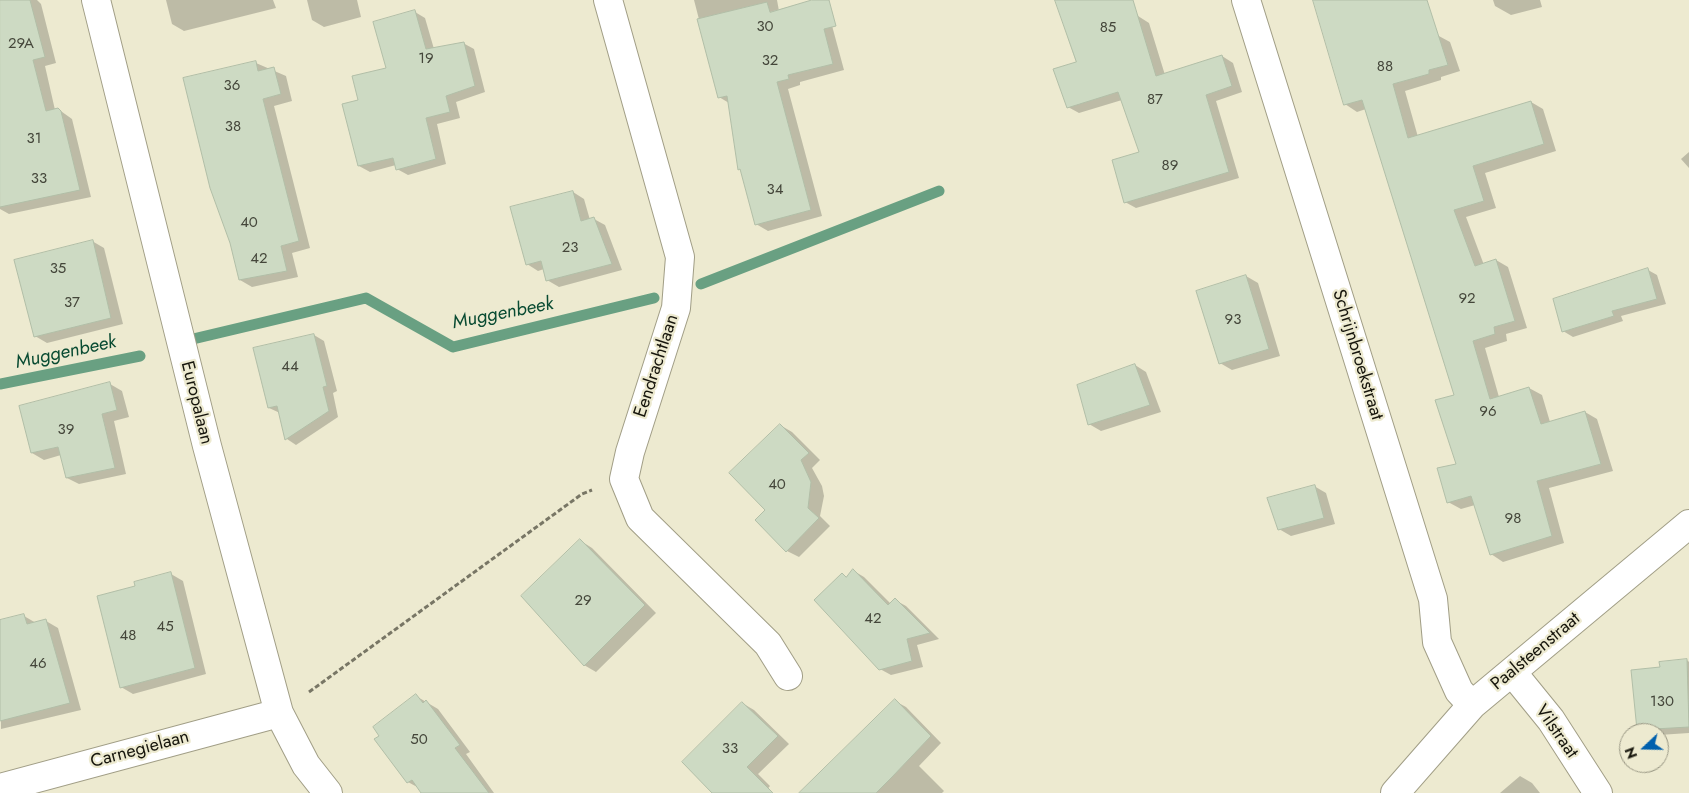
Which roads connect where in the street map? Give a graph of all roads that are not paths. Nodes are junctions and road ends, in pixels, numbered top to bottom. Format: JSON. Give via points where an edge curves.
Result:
{"nodes":[{"id":1,"x":96,"y":0,"type":"edge"},
{"id":2,"x":608,"y":0,"type":"edge"},
{"id":3,"x":1246,"y":0,"type":"edge"},
{"id":4,"x":1689,"y":524,"type":"edge"},
{"id":5,"x":1512,"y":672,"type":"junction"},
{"id":6,"x":788,"y":676,"type":"dead end"},
{"id":7,"x":1472,"y":705,"type":"junction"},
{"id":8,"x":280,"y":713,"type":"junction"},
{"id":9,"x":0,"y":788,"type":"edge"},
{"id":10,"x":328,"y":793,"type":"edge"},
{"id":11,"x":1395,"y":793,"type":"edge"},
{"id":12,"x":1598,"y":793,"type":"edge"}],
"edges":[{"from":1,"to":8,"type":"street","name":"Europalaan","via":[[207,446]]},
{"from":2,"to":6,"type":"street","name":"Eendrachtlaan","via":[[680,257],[676,308],[624,479],[640,518],[768,644]]},
{"from":3,"to":7,"type":"street","name":"Schrijnbroekstraat","via":[[1433,599],[1437,642],[1460,691]]},
{"from":4,"to":5,"type":"street","name":"Paalsteenstraat"},
{"from":5,"to":7,"type":"street","name":"Paalsteenstraat"},
{"from":5,"to":12,"type":"street","name":"Vilstraat","via":[[1551,720]]},
{"from":7,"to":11,"type":"street","name":"Paalsteenstraat"},
{"from":8,"to":9,"type":"street","name":"Carnegielaan"},
{"from":8,"to":10,"type":"street","name":"Europalaan","via":[[306,765]]}]}
